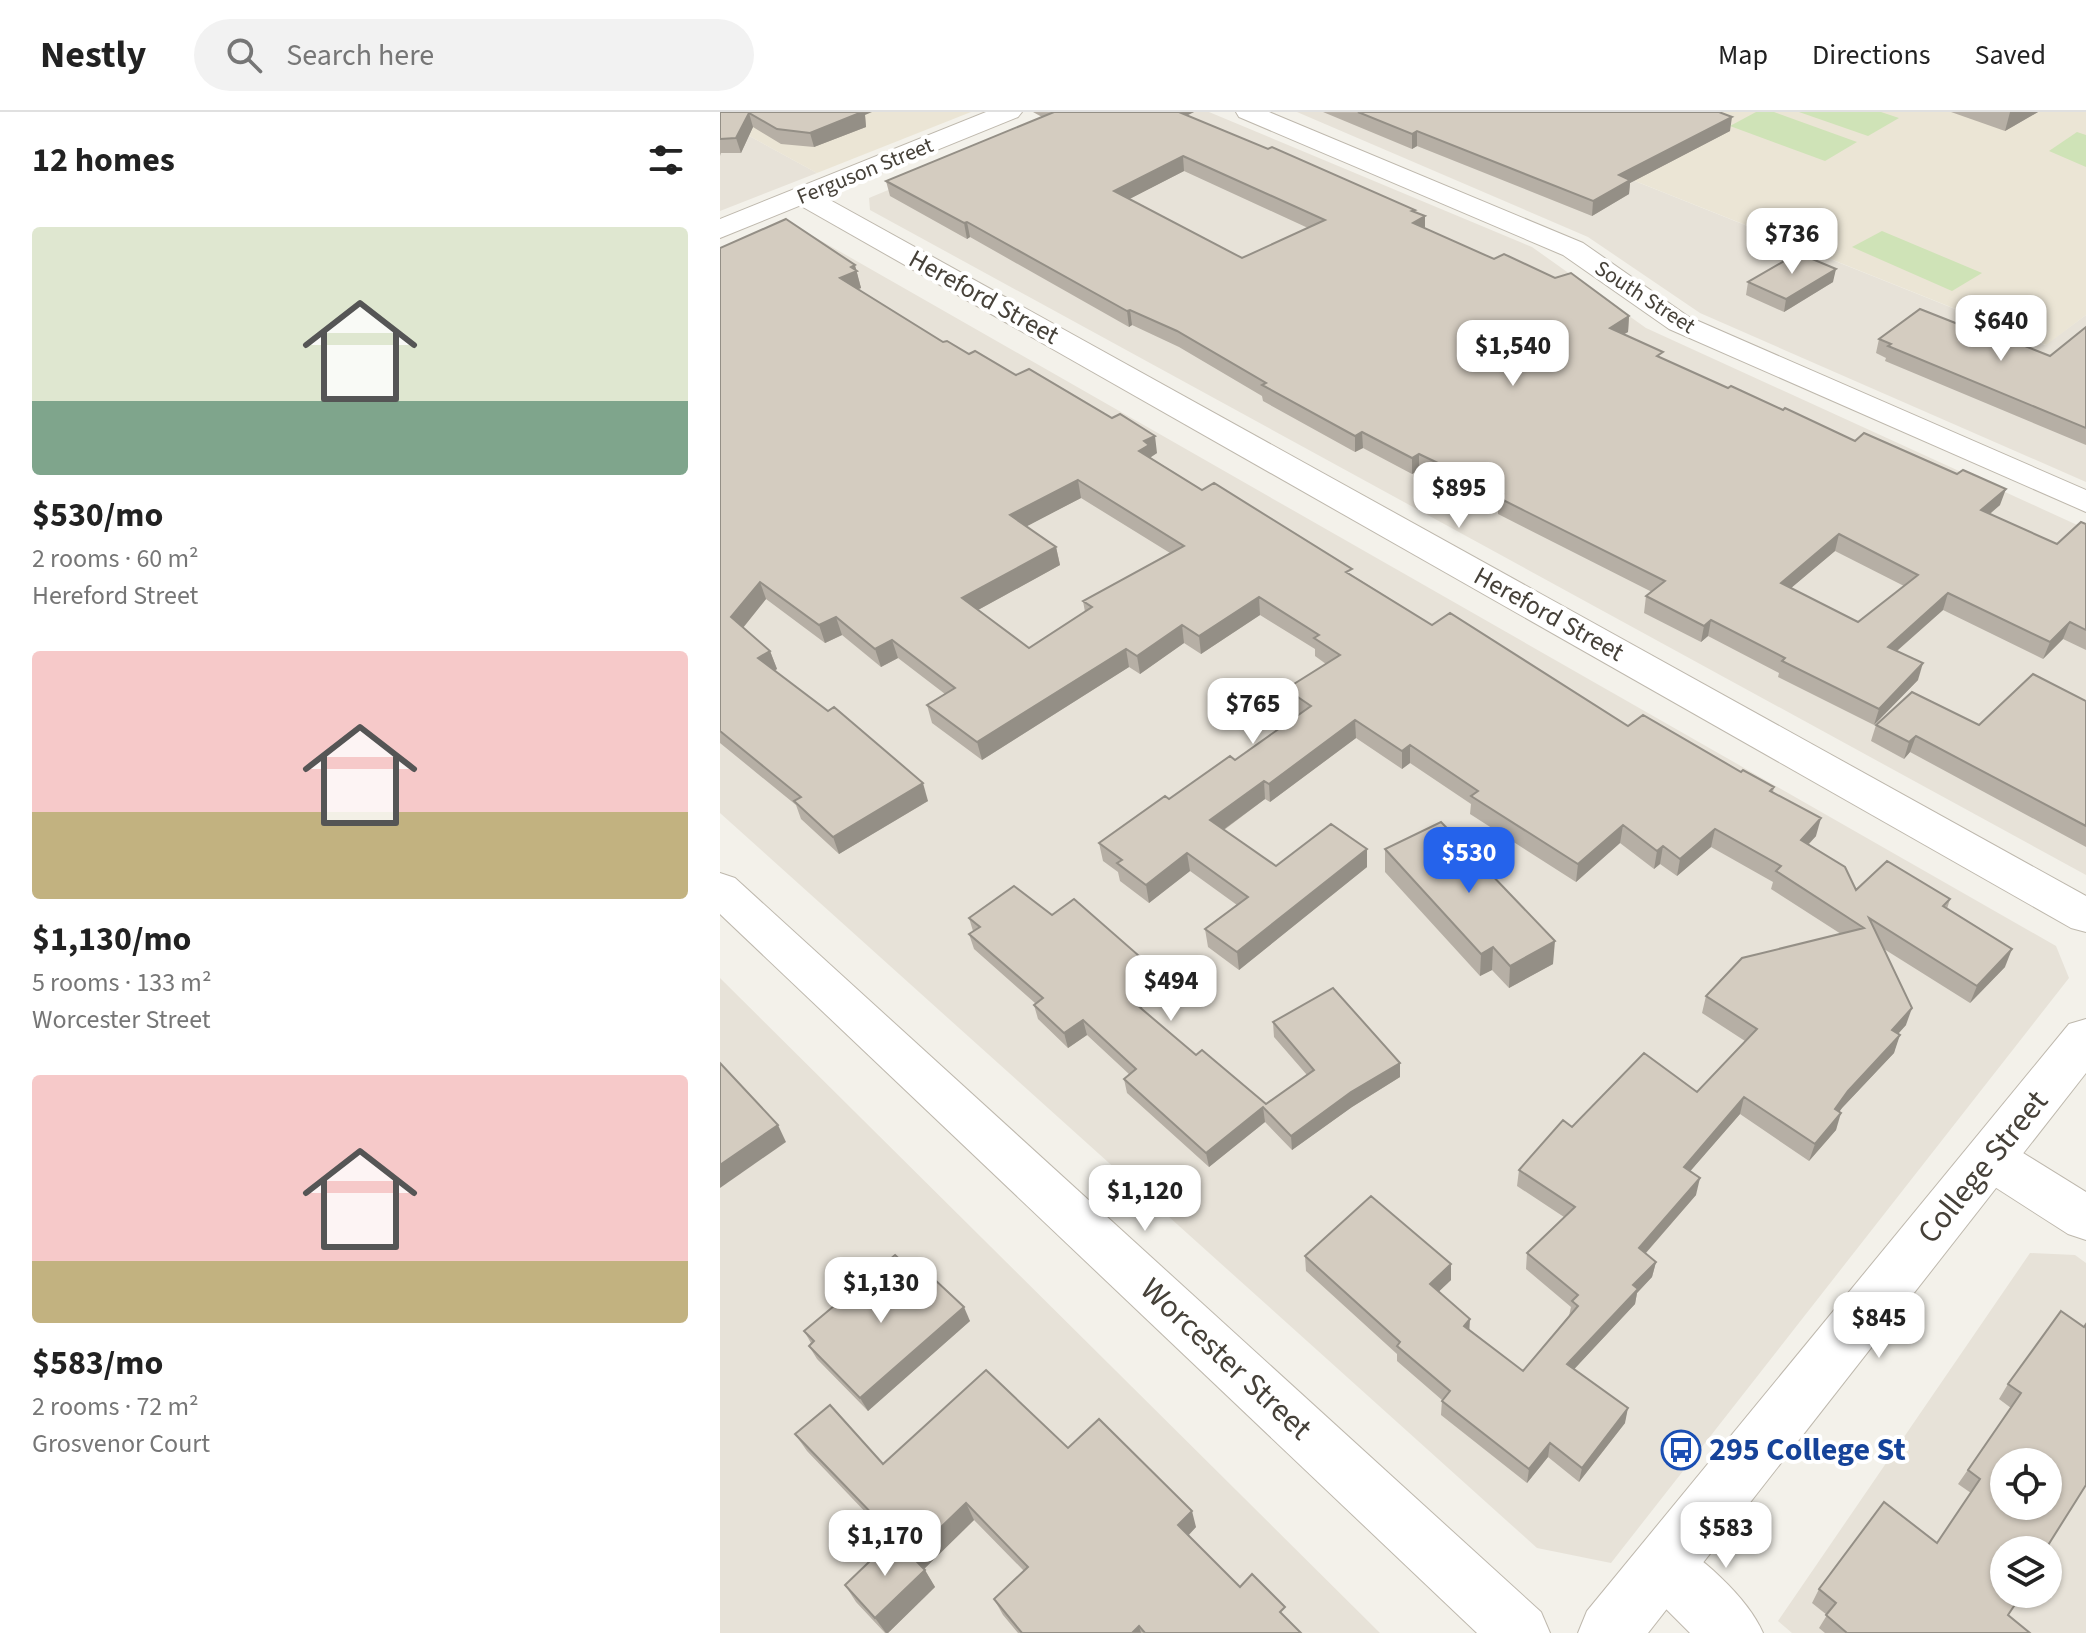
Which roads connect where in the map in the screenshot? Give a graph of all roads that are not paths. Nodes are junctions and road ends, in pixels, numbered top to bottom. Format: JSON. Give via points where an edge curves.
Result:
{"nodes":[{"id":1,"x":1009,"y":112,"type":"edge"},
{"id":2,"x":1248,"y":112,"type":"edge"},
{"id":3,"x":803,"y":196,"type":"junction"},
{"id":4,"x":720,"y":229,"type":"edge"},
{"id":5,"x":2086,"y":502,"type":"edge"},
{"id":6,"x":720,"y":889,"type":"edge"},
{"id":7,"x":2086,"y":916,"type":"edge"},
{"id":8,"x":2086,"y":1038,"type":"edge"},
{"id":9,"x":1990,"y":1158,"type":"junction"},
{"id":10,"x":2086,"y":1218,"type":"edge"},
{"id":11,"x":1663,"y":1566,"type":"junction"},
{"id":12,"x":1520,"y":1633,"type":"edge"},
{"id":13,"x":1609,"y":1633,"type":"edge"},
{"id":14,"x":1733,"y":1633,"type":"edge"}],
"edges":[{"from":1,"to":3,"type":"street","name":"Ferguson Street"},
{"from":2,"to":5,"type":"street","name":"South Street","via":[[1573,249],[1679,323]]},
{"from":3,"to":4,"type":"street","name":"Ferguson Street"},
{"from":3,"to":7,"type":"street","name":"Hereford Street"},
{"from":6,"to":12,"type":"street","name":"Worcester Street"},
{"from":8,"to":9,"type":"street","name":"College Street"},
{"from":9,"to":10,"type":"street"},
{"from":9,"to":11,"type":"street","name":"College Street"},
{"from":11,"to":13,"type":"street","name":"College Street"},
{"from":11,"to":14,"type":"street"}]}
